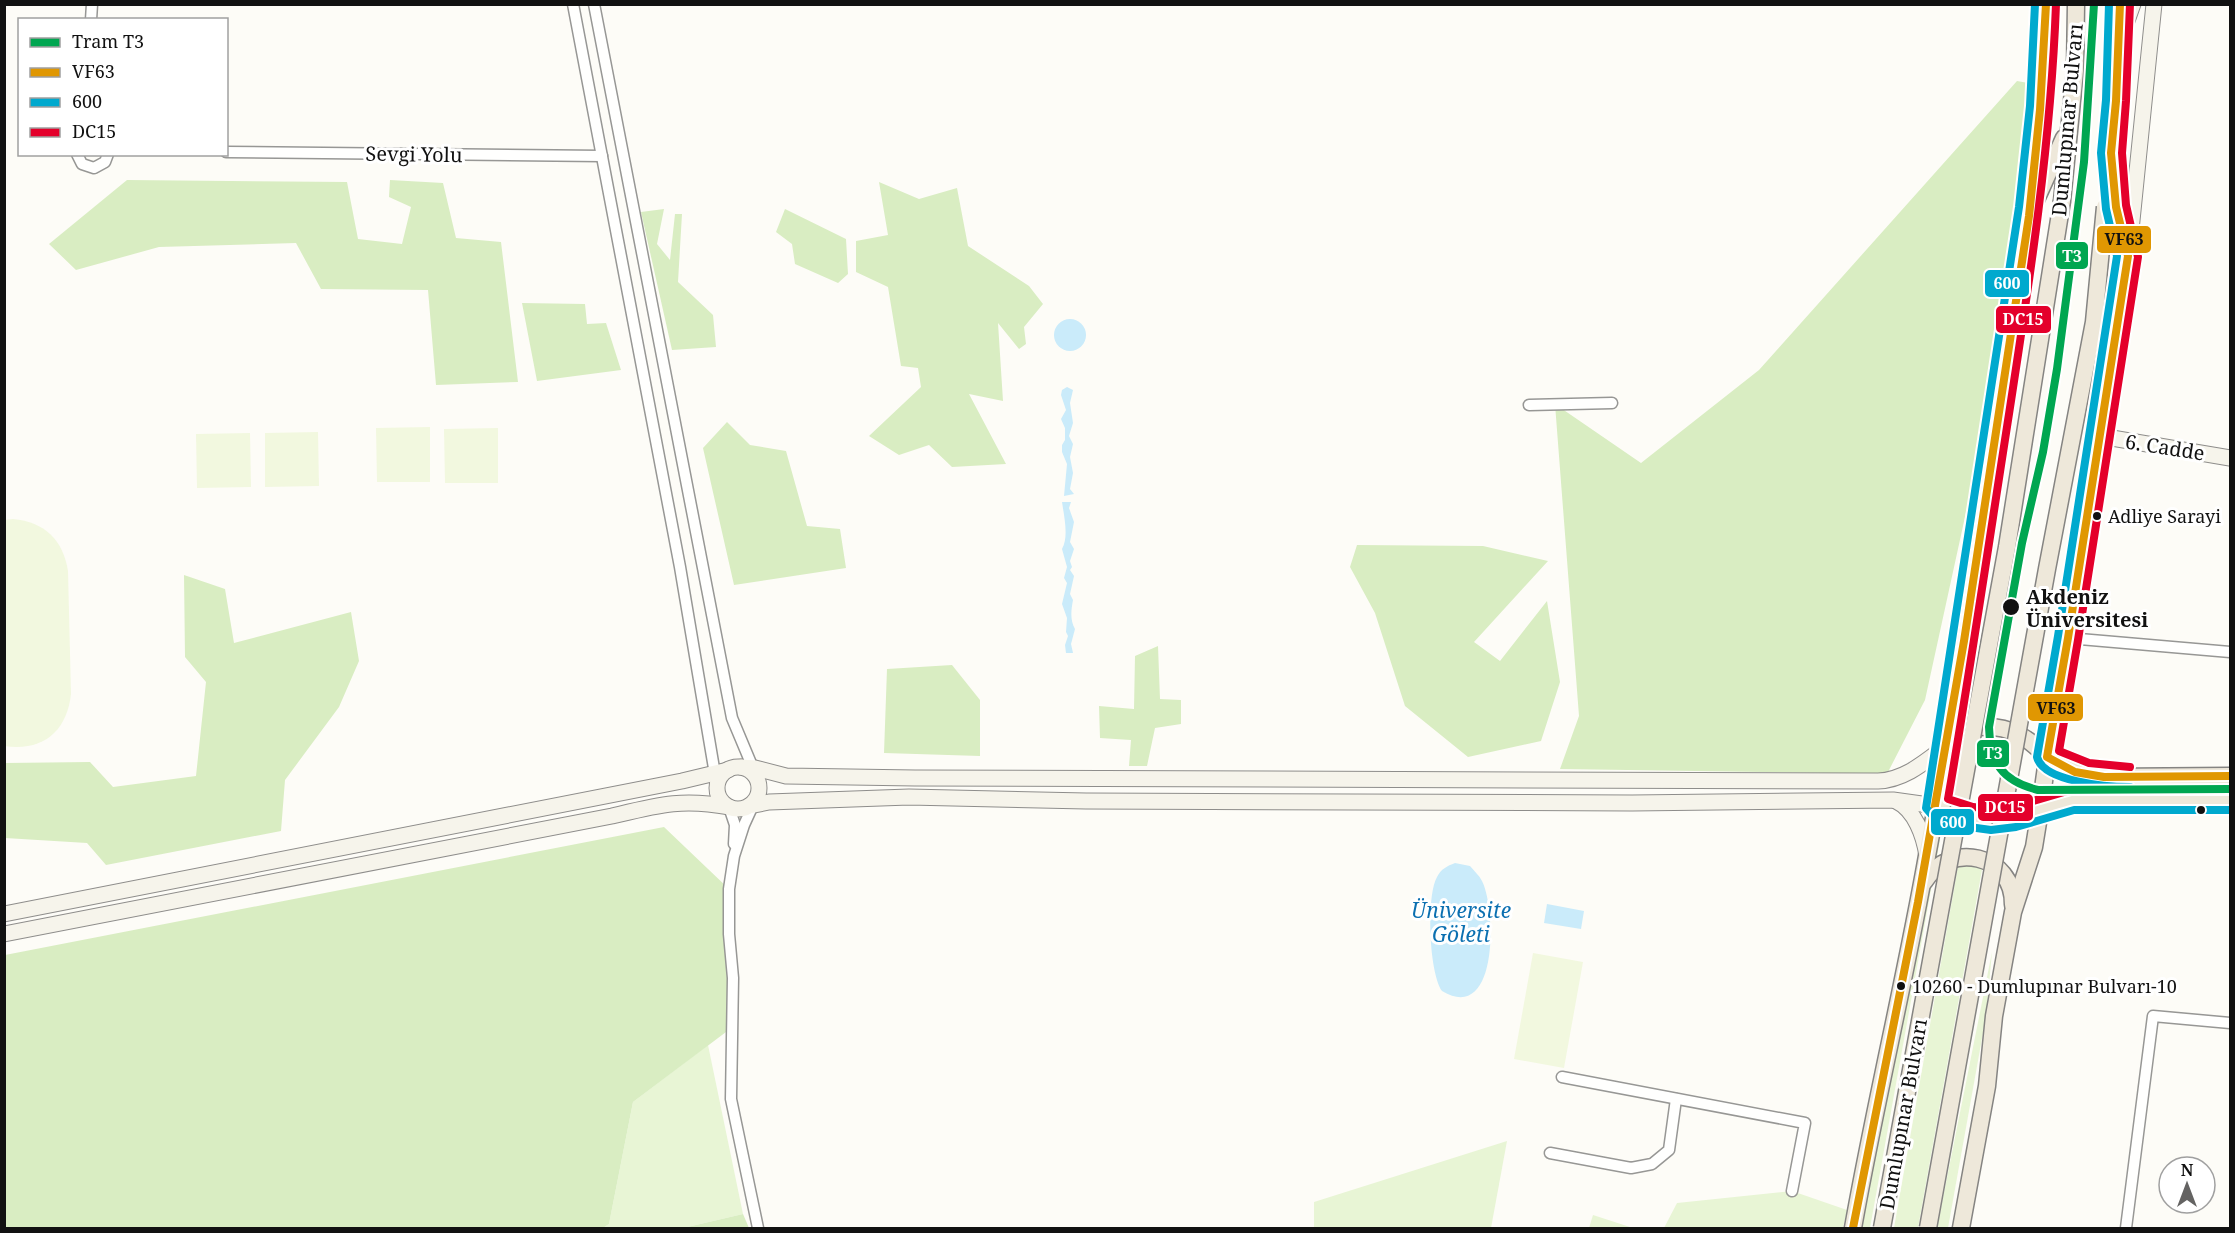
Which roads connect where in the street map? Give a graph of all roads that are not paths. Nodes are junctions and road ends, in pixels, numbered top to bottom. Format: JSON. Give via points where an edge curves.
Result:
{"nodes":[{"id":1,"x":573,"y":4,"type":"edge"},
{"id":2,"x":594,"y":4,"type":"edge"},
{"id":3,"x":2046,"y":4,"type":"edge"},
{"id":4,"x":2076,"y":4,"type":"edge"},
{"id":5,"x":2120,"y":4,"type":"edge"},
{"id":6,"x":2133,"y":4,"type":"edge"},
{"id":7,"x":2154,"y":4,"type":"edge"},
{"id":8,"x":2119,"y":43,"type":"junction"},
{"id":9,"x":2070,"y":123,"type":"junction"},
{"id":10,"x":228,"y":152,"type":"edge"},
{"id":11,"x":2111,"y":153,"type":"junction"},
{"id":12,"x":78,"y":156,"type":"edge"},
{"id":13,"x":107,"y":156,"type":"edge"},
{"id":14,"x":602,"y":156,"type":"junction"},
{"id":15,"x":2027,"y":219,"type":"junction"},
{"id":16,"x":2128,"y":256,"type":"junction"},
{"id":17,"x":1612,"y":403,"type":"dead end"},
{"id":18,"x":1528,"y":405,"type":"dead end"},
{"id":19,"x":2100,"y":436,"type":"junction"},
{"id":20,"x":2230,"y":458,"type":"edge"},
{"id":21,"x":2068,"y":638,"type":"junction"},
{"id":22,"x":2230,"y":652,"type":"edge"},
{"id":23,"x":1946,"y":746,"type":"junction"},
{"id":24,"x":2047,"y":757,"type":"junction"},
{"id":25,"x":735,"y":774,"type":"junction"},
{"id":26,"x":2230,"y":776,"type":"edge"},
{"id":27,"x":1467,"y":779,"type":"junction"},
{"id":28,"x":1729,"y":782,"type":"junction"},
{"id":29,"x":1893,"y":800,"type":"junction"},
{"id":30,"x":2230,"y":800,"type":"edge"},
{"id":31,"x":1728,"y":801,"type":"junction"},
{"id":32,"x":1467,"y":802,"type":"junction"},
{"id":33,"x":752,"y":804,"type":"junction"},
{"id":34,"x":1936,"y":806,"type":"junction"},
{"id":35,"x":729,"y":807,"type":"junction"},
{"id":36,"x":2040,"y":810,"type":"junction"},
{"id":37,"x":734,"y":856,"type":"junction"},
{"id":38,"x":1927,"y":856,"type":"junction"},
{"id":39,"x":1922,"y":885,"type":"junction"},
{"id":40,"x":2013,"y":912,"type":"junction"},
{"id":41,"x":4,"y":914,"type":"edge"},
{"id":42,"x":4,"y":934,"type":"edge"},
{"id":43,"x":2230,"y":1023,"type":"edge"},
{"id":44,"x":1562,"y":1077,"type":"dead end"},
{"id":45,"x":1676,"y":1099,"type":"junction"},
{"id":46,"x":1550,"y":1153,"type":"dead end"},
{"id":47,"x":1792,"y":1191,"type":"dead end"},
{"id":48,"x":758,"y":1228,"type":"edge"},
{"id":49,"x":1852,"y":1228,"type":"edge"},
{"id":50,"x":1882,"y":1228,"type":"edge"},
{"id":51,"x":1928,"y":1228,"type":"edge"},
{"id":52,"x":1961,"y":1228,"type":"edge"},
{"id":53,"x":2126,"y":1228,"type":"edge"}],
"edges":[{"from":1,"to":14,"type":"street"},
{"from":2,"to":25,"type":"street","via":[[732,718]]},
{"from":3,"to":15,"type":"main road","via":[[2039,128]]},
{"from":4,"to":9,"type":"main road","name":"Dumlupınar Bulvarı"},
{"from":5,"to":8,"type":"main road"},
{"from":6,"to":8,"type":"street"},
{"from":7,"to":16,"type":"street"},
{"from":8,"to":11,"type":"main road"},
{"from":9,"to":15,"type":"main road"},
{"from":9,"to":50,"type":"main road","name":"Dumlupınar Bulvarı","bridge":true,"via":[[2062,201],[2007,547]]},
{"from":10,"to":14,"type":"street","name":"Sevgi Yolu"},
{"from":11,"to":16,"type":"main road","via":[[2116,207]]},
{"from":11,"to":51,"type":"main road","bridge":true,"via":[[2094,322]]},
{"from":12,"to":13,"type":"street","via":[[82,164],[94,168]]},
{"from":14,"to":25,"type":"street","via":[[680,567]]},
{"from":15,"to":23,"type":"main road"},
{"from":16,"to":19,"type":"main road"},
{"from":17,"to":18,"type":"street"},
{"from":19,"to":20,"type":"street","name":"6. Cadde"},
{"from":19,"to":21,"type":"main road"},
{"from":21,"to":22,"type":"street"},
{"from":21,"to":24,"type":"main road"},
{"from":23,"to":24,"type":"main road","via":[[1961,732],[1989,727],[2015,732]]},
{"from":23,"to":28,"type":"street","via":[[1888,781]]},
{"from":23,"to":34,"type":"main road"},
{"from":24,"to":26,"type":"main road","via":[[2075,772],[2104,777]]},
{"from":24,"to":36,"type":"main road"},
{"from":25,"to":27,"type":"street"},
{"from":25,"to":33,"type":"street","via":[[758,795]]},
{"from":25,"to":35,"type":"street","via":[[719,799]]},
{"from":25,"to":41,"type":"street"},
{"from":27,"to":28,"type":"street"},
{"from":27,"to":32,"type":"street","via":[[1475,782],[1479,791],[1475,799]]},
{"from":28,"to":31,"type":"street"},
{"from":29,"to":31,"type":"street"},
{"from":29,"to":34,"type":"street"},
{"from":29,"to":38,"type":"street","via":[[1908,809],[1924,840]]},
{"from":30,"to":36,"type":"main road","via":[[2072,800]]},
{"from":31,"to":32,"type":"street"},
{"from":32,"to":33,"type":"street","via":[[909,797]]},
{"from":33,"to":35,"type":"street","via":[[742,809]]},
{"from":33,"to":37,"type":"street"},
{"from":34,"to":36,"type":"main road","via":[[1991,820]]},
{"from":34,"to":38,"type":"main road"},
{"from":35,"to":37,"type":"street","via":[[735,825]]},
{"from":35,"to":42,"type":"street","via":[[670,802]]},
{"from":36,"to":40,"type":"main road","via":[[2034,847]]},
{"from":37,"to":48,"type":"street","via":[[729,890],[734,1026],[731,1099]]},
{"from":38,"to":39,"type":"main road"},
{"from":39,"to":40,"type":"main road","via":[[1945,861],[1965,856],[1979,858],[2002,873],[2013,898]]},
{"from":39,"to":49,"type":"main road"},
{"from":40,"to":52,"type":"main road"},
{"from":43,"to":53,"type":"street","via":[[2153,1016]]},
{"from":44,"to":45,"type":"street"},
{"from":45,"to":46,"type":"street","via":[[1669,1150],[1652,1164],[1631,1168]]},
{"from":45,"to":47,"type":"street","via":[[1805,1123]]}]}
